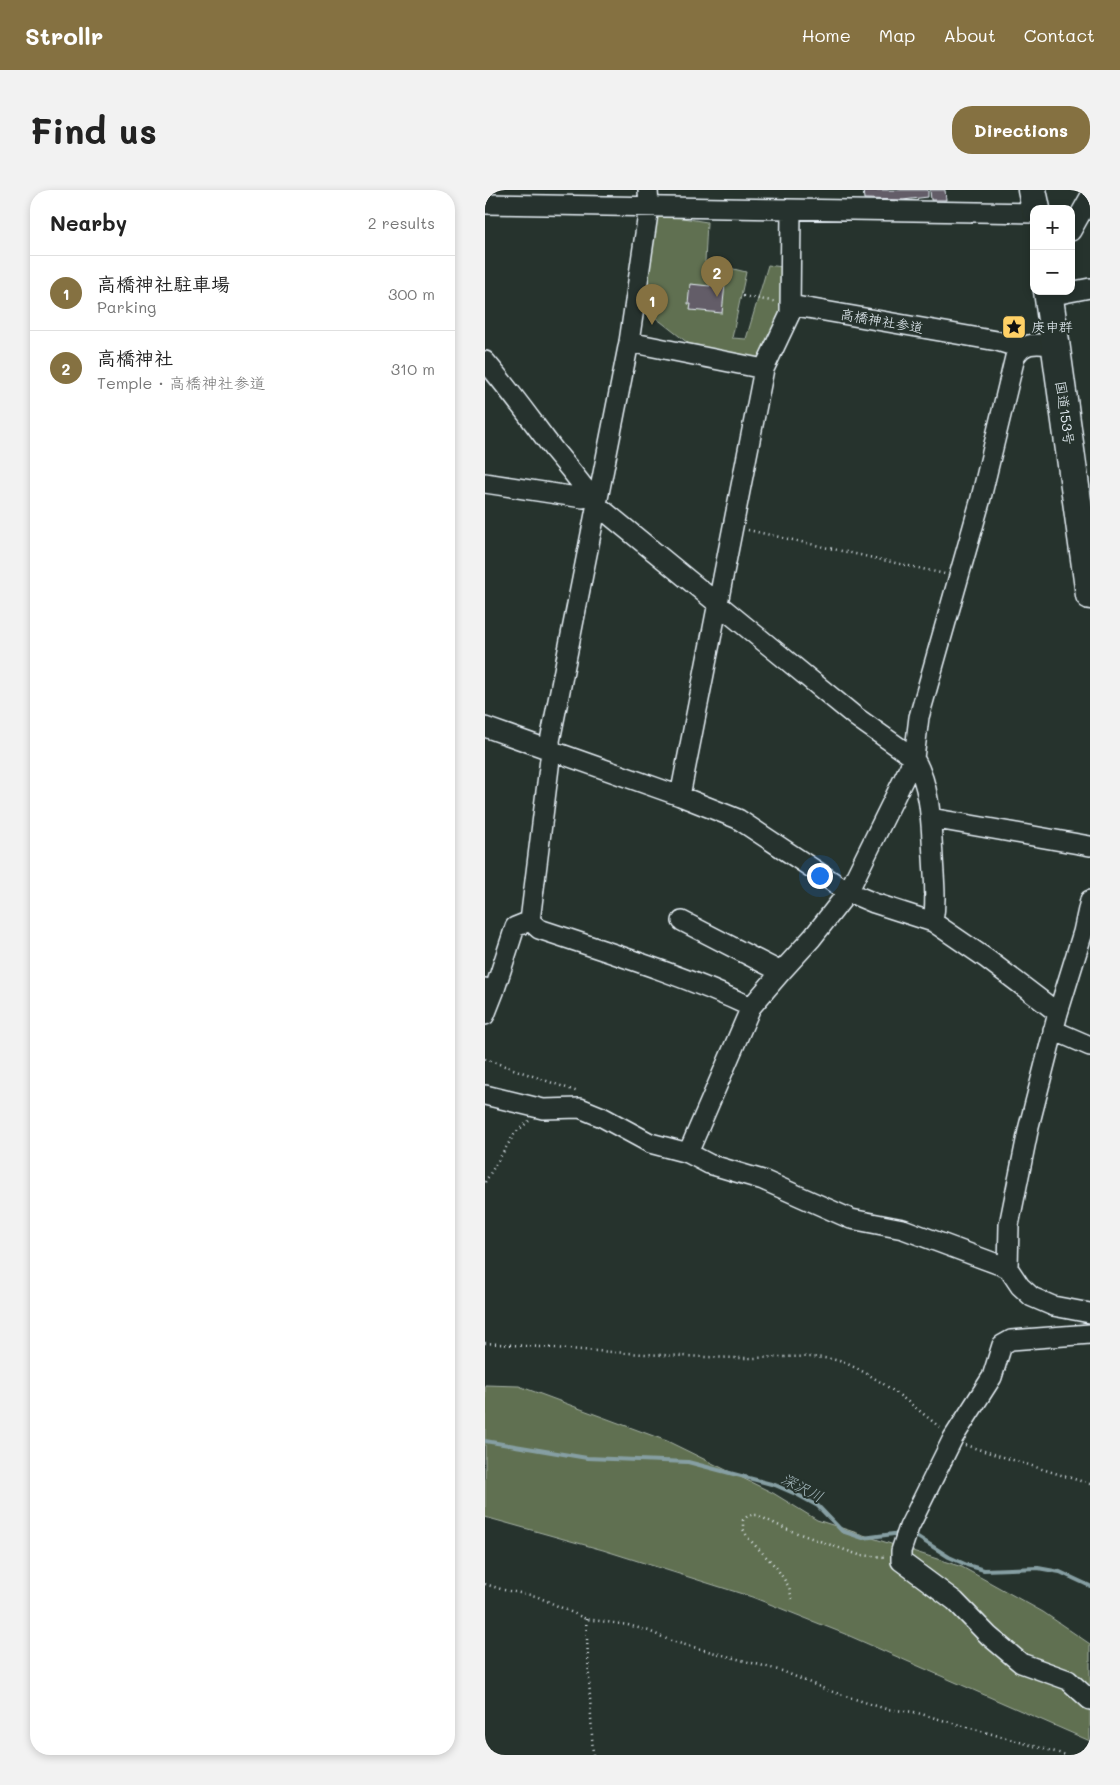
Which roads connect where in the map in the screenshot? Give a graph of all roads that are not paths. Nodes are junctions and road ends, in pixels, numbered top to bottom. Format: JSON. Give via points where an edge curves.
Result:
{"nodes":[{"id":1,"x":1032,"y":190,"type":"edge"},
{"id":2,"x":1090,"y":197,"type":"edge"},
{"id":3,"x":649,"y":198,"type":"edge"},
{"id":4,"x":485,"y":204,"type":"edge"},
{"id":5,"x":1034,"y":205,"type":"edge"},
{"id":6,"x":791,"y":210,"type":"junction"},
{"id":7,"x":1030,"y":213,"type":"edge"},
{"id":8,"x":1075,"y":224,"type":"edge"},
{"id":9,"x":1090,"y":288,"type":"edge"},
{"id":10,"x":1075,"y":290,"type":"edge"},
{"id":11,"x":1049,"y":295,"type":"edge"},
{"id":12,"x":790,"y":305,"type":"junction"},
{"id":13,"x":629,"y":342,"type":"junction"},
{"id":14,"x":1055,"y":345,"type":"junction"},
{"id":15,"x":1020,"y":348,"type":"junction"},
{"id":16,"x":485,"y":361,"type":"edge"},
{"id":17,"x":765,"y":369,"type":"junction"},
{"id":18,"x":485,"y":483,"type":"edge"},
{"id":19,"x":593,"y":500,"type":"junction"},
{"id":20,"x":1084,"y":512,"type":"edge"},
{"id":21,"x":1089,"y":588,"type":"edge"},
{"id":22,"x":717,"y":605,"type":"junction"},
{"id":23,"x":485,"y":727,"type":"edge"},
{"id":24,"x":551,"y":751,"type":"junction"},
{"id":25,"x":914,"y":758,"type":"junction"},
{"id":26,"x":679,"y":796,"type":"junction"},
{"id":27,"x":931,"y":818,"type":"junction"},
{"id":28,"x":1090,"y":846,"type":"edge"},
{"id":29,"x":848,"y":892,"type":"junction"},
{"id":30,"x":1090,"y":900,"type":"edge"},
{"id":31,"x":530,"y":921,"type":"junction"},
{"id":32,"x":682,"y":921,"type":"dead end"},
{"id":33,"x":933,"y":922,"type":"junction"},
{"id":34,"x":781,"y":972,"type":"junction"},
{"id":35,"x":489,"y":990,"type":"edge"},
{"id":36,"x":751,"y":1007,"type":"junction"},
{"id":37,"x":485,"y":1015,"type":"edge"},
{"id":38,"x":1056,"y":1021,"type":"junction"},
{"id":39,"x":1090,"y":1046,"type":"edge"},
{"id":40,"x":485,"y":1095,"type":"edge"},
{"id":41,"x":688,"y":1152,"type":"junction"},
{"id":42,"x":1008,"y":1268,"type":"junction"},
{"id":43,"x":1090,"y":1312,"type":"edge"},
{"id":44,"x":1090,"y":1334,"type":"edge"},
{"id":45,"x":1090,"y":1700,"type":"edge"}],
"edges":[{"from":1,"to":5,"type":"highway"},
{"from":2,"to":8,"type":"street"},
{"from":3,"to":4,"type":"street"},
{"from":3,"to":6,"type":"street"},
{"from":3,"to":13,"type":"street"},
{"from":6,"to":7,"type":"street"},
{"from":6,"to":12,"type":"street"},
{"from":9,"to":10,"type":"street"},
{"from":11,"to":14,"type":"highway","name":"国道153号"},
{"from":12,"to":15,"type":"street","name":"高橋神社参道","via":[[997,341]]},
{"from":12,"to":17,"type":"street","via":[[790,314]]},
{"from":13,"to":17,"type":"street"},
{"from":13,"to":19,"type":"street"},
{"from":14,"to":15,"type":"street"},
{"from":14,"to":20,"type":"highway","name":"国道153号"},
{"from":15,"to":25,"type":"street","via":[[919,717]]},
{"from":16,"to":19,"type":"street"},
{"from":17,"to":22,"type":"street"},
{"from":18,"to":19,"type":"street"},
{"from":19,"to":22,"type":"street"},
{"from":19,"to":24,"type":"street","via":[[550,741]]},
{"from":20,"to":21,"type":"highway","name":"国道153号"},
{"from":22,"to":25,"type":"street","via":[[856,717]]},
{"from":22,"to":26,"type":"street"},
{"from":23,"to":24,"type":"street"},
{"from":24,"to":26,"type":"street"},
{"from":24,"to":31,"type":"street"},
{"from":25,"to":27,"type":"street","via":[[920,768]]},
{"from":25,"to":29,"type":"street"},
{"from":26,"to":29,"type":"street","via":[[738,819]]},
{"from":27,"to":28,"type":"street"},
{"from":27,"to":33,"type":"street","via":[[936,905]]},
{"from":29,"to":33,"type":"street"},
{"from":29,"to":34,"type":"street"},
{"from":30,"to":38,"type":"street"},
{"from":31,"to":35,"type":"street","via":[[515,927]]},
{"from":31,"to":36,"type":"street","via":[[539,929],[658,968]]},
{"from":32,"to":34,"type":"street"},
{"from":33,"to":38,"type":"street","via":[[987,959]]},
{"from":34,"to":36,"type":"street"},
{"from":35,"to":37,"type":"street"},
{"from":36,"to":41,"type":"street"},
{"from":38,"to":39,"type":"street"},
{"from":38,"to":42,"type":"street","via":[[1029,1126],[1009,1225]]},
{"from":40,"to":41,"type":"street","via":[[543,1109],[580,1108],[650,1144]]},
{"from":41,"to":42,"type":"street","via":[[709,1164],[763,1180],[851,1219],[903,1229]]},
{"from":42,"to":43,"type":"street","via":[[1032,1297],[1053,1306]]},
{"from":44,"to":45,"type":"street","via":[[1011,1340],[1002,1345],[992,1377],[953,1438],[904,1540],[901,1561],[955,1601],[1021,1663],[1068,1680]]}]}
